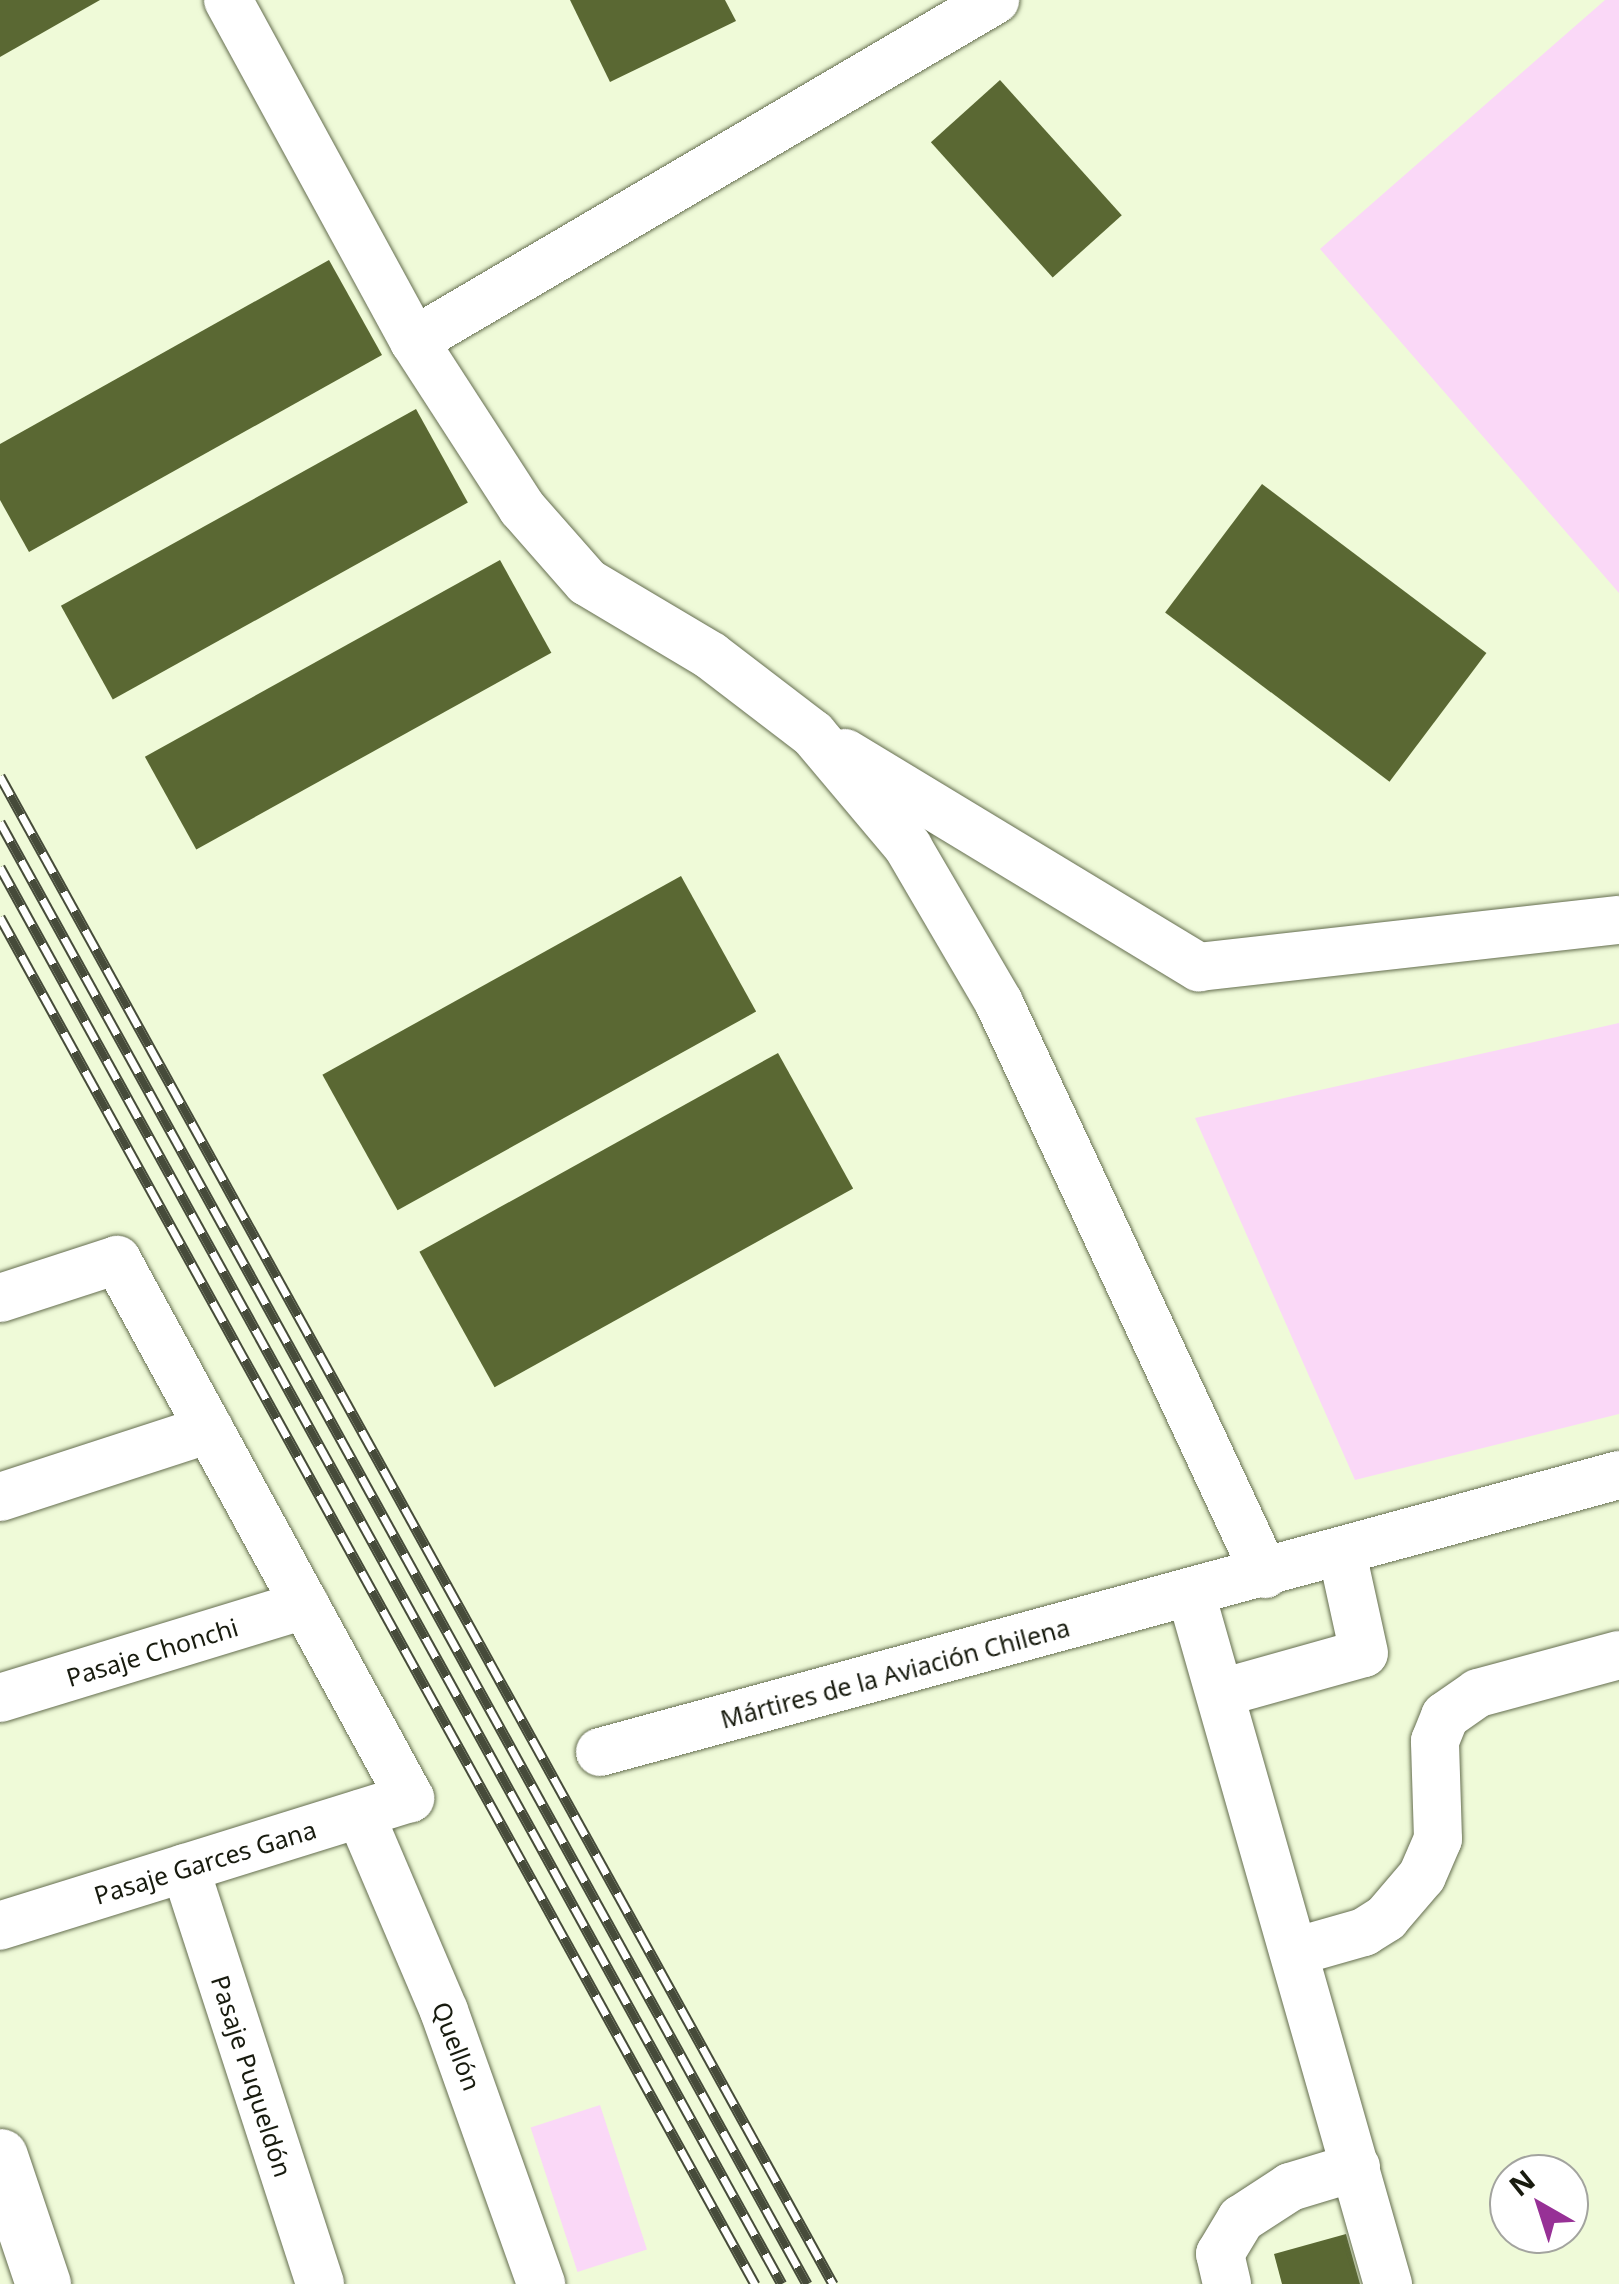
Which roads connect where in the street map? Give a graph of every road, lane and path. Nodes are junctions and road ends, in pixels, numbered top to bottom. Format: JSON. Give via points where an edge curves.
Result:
{"nodes":[{"id":1,"x":228,"y":0,"type":"edge"},
{"id":2,"x":994,"y":0,"type":"edge"},
{"id":3,"x":414,"y":341,"type":"junction"},
{"id":4,"x":814,"y":734,"type":"junction"},
{"id":5,"x":1619,"y":920,"type":"edge"},
{"id":6,"x":1,"y":1295,"type":"edge"},
{"id":7,"x":209,"y":1429,"type":"junction"},
{"id":8,"x":1619,"y":1475,"type":"edge"},
{"id":9,"x":0,"y":1497,"type":"edge"},
{"id":10,"x":1342,"y":1553,"type":"junction"},
{"id":11,"x":1265,"y":1574,"type":"junction"},
{"id":12,"x":1191,"y":1594,"type":"junction"},
{"id":13,"x":304,"y":1605,"type":"junction"},
{"id":14,"x":1619,"y":1655,"type":"edge"},
{"id":15,"x":1221,"y":1694,"type":"junction"},
{"id":16,"x":0,"y":1698,"type":"edge"},
{"id":17,"x":600,"y":1752,"type":"dead end"},
{"id":18,"x":360,"y":1814,"type":"junction"},
{"id":19,"x":185,"y":1868,"type":"junction"},
{"id":20,"x":0,"y":1926,"type":"edge"},
{"id":21,"x":1294,"y":1952,"type":"junction"},
{"id":22,"x":0,"y":2156,"type":"edge"},
{"id":23,"x":1356,"y":2167,"type":"junction"},
{"id":24,"x":44,"y":2284,"type":"edge"},
{"id":25,"x":320,"y":2284,"type":"edge"},
{"id":26,"x":541,"y":2284,"type":"edge"},
{"id":27,"x":1227,"y":2284,"type":"edge"},
{"id":28,"x":1388,"y":2284,"type":"edge"}],
"edges":[{"from":1,"to":3,"type":"street"},
{"from":2,"to":3,"type":"street"},
{"from":3,"to":4,"type":"street","via":[[522,508],[587,582],[710,656]]},
{"from":4,"to":5,"type":"street","via":[[1198,967]]},
{"from":4,"to":11,"type":"street","via":[[908,846],[1000,1003]]},
{"from":6,"to":7,"type":"street","via":[[116,1260]]},
{"from":7,"to":9,"type":"street"},
{"from":7,"to":13,"type":"street"},
{"from":8,"to":10,"type":"street","name":"Mártires de la Aviación Chilena"},
{"from":10,"to":11,"type":"street","name":"Mártires de la Aviación Chilena"},
{"from":10,"to":15,"type":"street","via":[[1364,1652]]},
{"from":11,"to":12,"type":"street","name":"Mártires de la Aviación Chilena"},
{"from":12,"to":15,"type":"street"},
{"from":12,"to":17,"type":"street","name":"Mártires de la Aviación Chilena"},
{"from":13,"to":16,"type":"street","name":"Pasaje Chonchi"},
{"from":13,"to":18,"type":"street","name":"Pasaje Garces Gana","via":[[410,1798]]},
{"from":14,"to":21,"type":"street","via":[[1478,1692],[1445,1716],[1435,1740],[1438,1839],[1422,1876],[1386,1918],[1364,1932]]},
{"from":15,"to":21,"type":"street"},
{"from":18,"to":19,"type":"street","name":"Pasaje Garces Gana"},
{"from":18,"to":26,"type":"street","name":"Quellón","via":[[444,2011]]},
{"from":19,"to":20,"type":"street","name":"Pasaje Garces Gana"},
{"from":19,"to":25,"type":"street","name":"Pasaje Puqueldón"},
{"from":21,"to":23,"type":"street"},
{"from":22,"to":24,"type":"main road"},
{"from":23,"to":27,"type":"street","via":[[1290,2187],[1241,2219],[1220,2254]]},
{"from":23,"to":28,"type":"street"}]}
